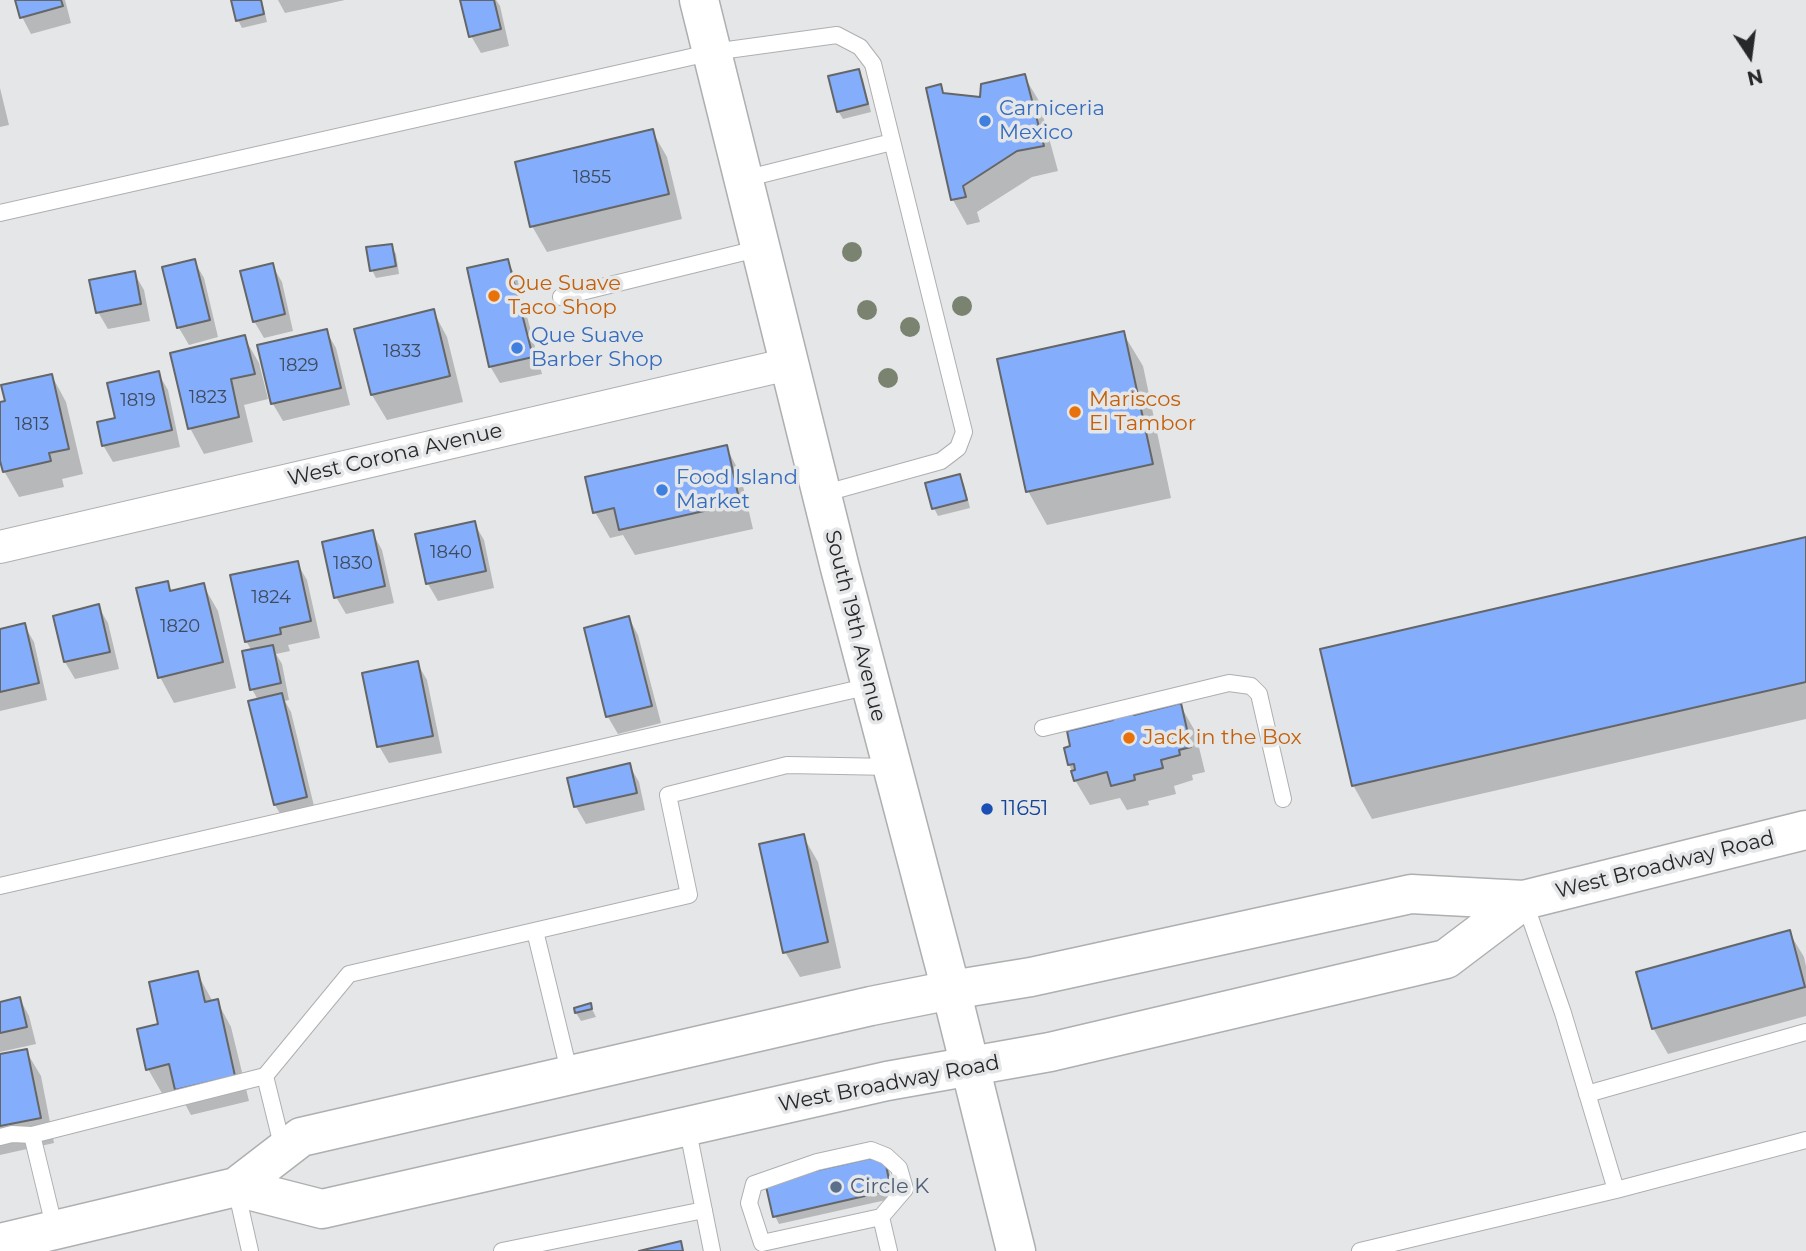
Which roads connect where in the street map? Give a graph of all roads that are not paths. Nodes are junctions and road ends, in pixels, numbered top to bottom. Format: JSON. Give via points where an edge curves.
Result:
{"nodes":[{"id":1,"x":699,"y":0,"type":"edge"},
{"id":2,"x":713,"y":52,"type":"junction"},
{"id":3,"x":892,"y":142,"type":"junction"},
{"id":4,"x":744,"y":179,"type":"junction"},
{"id":5,"x":0,"y":213,"type":"edge"},
{"id":6,"x":761,"y":248,"type":"junction"},
{"id":7,"x":561,"y":297,"type":"dead end"},
{"id":8,"x":789,"y":364,"type":"junction"},
{"id":9,"x":822,"y":494,"type":"junction"},
{"id":10,"x":0,"y":547,"type":"edge"},
{"id":11,"x":870,"y":686,"type":"junction"},
{"id":12,"x":1043,"y":728,"type":"dead end"},
{"id":13,"x":892,"y":767,"type":"junction"},
{"id":14,"x":1283,"y":799,"type":"dead end"},
{"id":15,"x":1806,"y":830,"type":"edge"},
{"id":16,"x":0,"y":886,"type":"edge"},
{"id":17,"x":1524,"y":900,"type":"junction"},
{"id":18,"x":535,"y":931,"type":"junction"},
{"id":19,"x":951,"y":990,"type":"junction"},
{"id":20,"x":1806,"y":1032,"type":"edge"},
{"id":21,"x":970,"y":1067,"type":"junction"},
{"id":22,"x":570,"y":1075,"type":"junction"},
{"id":23,"x":265,"y":1076,"type":"junction"},
{"id":24,"x":1587,"y":1094,"type":"junction"},
{"id":25,"x":687,"y":1126,"type":"junction"},
{"id":26,"x":32,"y":1135,"type":"junction"},
{"id":27,"x":0,"y":1137,"type":"edge"},
{"id":28,"x":1806,"y":1140,"type":"edge"},
{"id":29,"x":283,"y":1151,"type":"junction"},
{"id":30,"x":236,"y":1187,"type":"junction"},
{"id":31,"x":1616,"y":1190,"type":"junction"},
{"id":32,"x":704,"y":1210,"type":"junction"},
{"id":33,"x":881,"y":1217,"type":"junction"},
{"id":34,"x":55,"y":1230,"type":"junction"},
{"id":35,"x":0,"y":1243,"type":"edge"},
{"id":36,"x":250,"y":1251,"type":"edge"},
{"id":37,"x":502,"y":1251,"type":"edge"},
{"id":38,"x":712,"y":1251,"type":"edge"},
{"id":39,"x":889,"y":1251,"type":"edge"},
{"id":40,"x":1016,"y":1251,"type":"edge"},
{"id":41,"x":1360,"y":1251,"type":"edge"}],
"edges":[{"from":1,"to":2,"type":"main road","name":"South 19th Avenue"},
{"from":2,"to":3,"type":"lane","via":[[838,35],[860,47],[873,64]]},
{"from":2,"to":4,"type":"main road","name":"South 19th Avenue"},
{"from":2,"to":5,"type":"lane"},
{"from":3,"to":4,"type":"lane"},
{"from":3,"to":9,"type":"lane","via":[[964,432],[958,448],[941,461]]},
{"from":4,"to":6,"type":"main road","name":"South 19th Avenue"},
{"from":6,"to":7,"type":"lane"},
{"from":6,"to":8,"type":"main road","name":"South 19th Avenue"},
{"from":8,"to":9,"type":"main road","name":"South 19th Avenue"},
{"from":8,"to":10,"type":"street","name":"West Corona Avenue"},
{"from":9,"to":11,"type":"main road","name":"South 19th Avenue"},
{"from":11,"to":13,"type":"main road","name":"South 19th Avenue"},
{"from":11,"to":16,"type":"lane"},
{"from":12,"to":14,"type":"lane","via":[[1229,683],[1251,686],[1259,694]]},
{"from":13,"to":18,"type":"lane","via":[[787,765],[668,794],[689,895]]},
{"from":13,"to":19,"type":"main road","name":"South 19th Avenue"},
{"from":15,"to":17,"type":"main road","name":"West Broadway Road"},
{"from":17,"to":19,"type":"main road","name":"West Broadway Road","via":[[1410,894],[1031,977]]},
{"from":17,"to":21,"type":"main road","name":"West Broadway Road","via":[[1446,959]]},
{"from":17,"to":24,"type":"lane"},
{"from":18,"to":22,"type":"lane"},
{"from":18,"to":23,"type":"lane","via":[[349,974]]},
{"from":19,"to":21,"type":"main road","name":"South 19th Avenue"},
{"from":19,"to":22,"type":"main road","name":"West Broadway Road"},
{"from":20,"to":24,"type":"lane"},
{"from":21,"to":25,"type":"main road","name":"West Broadway Road"},
{"from":21,"to":40,"type":"main road","name":"South 19th Avenue"},
{"from":22,"to":29,"type":"main road","name":"West Broadway Road","via":[[302,1137]]},
{"from":23,"to":26,"type":"lane"},
{"from":23,"to":29,"type":"lane"},
{"from":24,"to":31,"type":"lane"},
{"from":25,"to":30,"type":"main road","name":"West Broadway Road","via":[[322,1209]]},
{"from":25,"to":32,"type":"lane"},
{"from":26,"to":27,"type":"lane"},
{"from":26,"to":34,"type":"lane"},
{"from":28,"to":31,"type":"lane"},
{"from":29,"to":30,"type":"main road","name":"West Broadway Road"},
{"from":30,"to":34,"type":"main road","name":"West Broadway Road"},
{"from":30,"to":36,"type":"lane"},
{"from":31,"to":41,"type":"lane"},
{"from":32,"to":37,"type":"lane"},
{"from":32,"to":38,"type":"lane"},
{"from":33,"to":33,"type":"lane","via":[[905,1189],[899,1168],[871,1150],[817,1162],[754,1184],[750,1203],[762,1243]]},
{"from":33,"to":39,"type":"lane"},
{"from":34,"to":35,"type":"main road","name":"West Broadway Road"}]}
